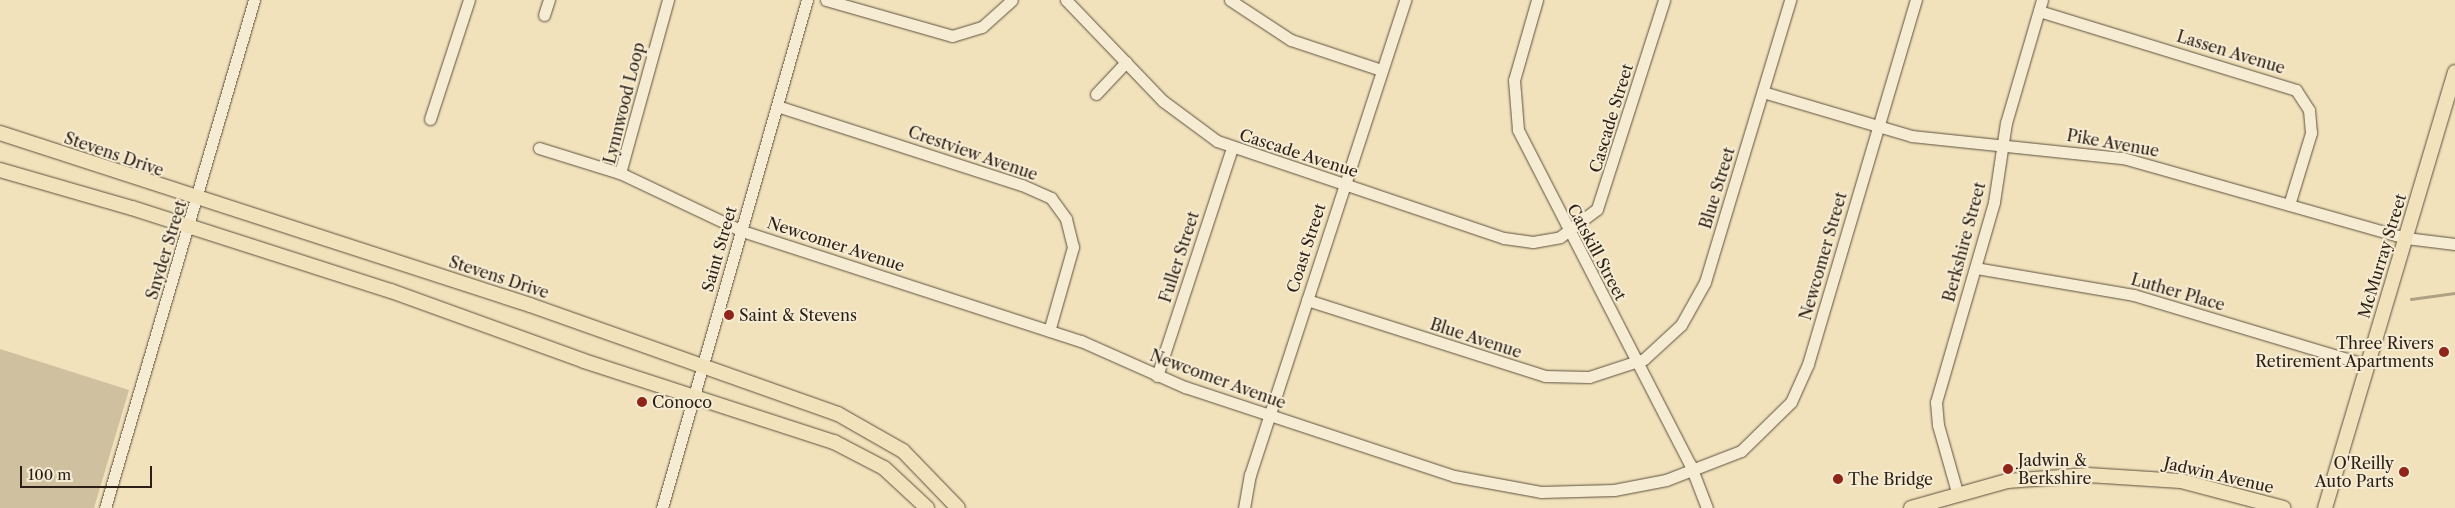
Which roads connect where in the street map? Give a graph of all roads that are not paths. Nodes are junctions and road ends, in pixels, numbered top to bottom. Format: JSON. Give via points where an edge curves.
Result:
{"nodes":[{"id":1,"x":254,"y":0,"type":"edge"},
{"id":2,"x":469,"y":0,"type":"edge"},
{"id":3,"x":548,"y":0,"type":"edge"},
{"id":4,"x":668,"y":0,"type":"edge"},
{"id":5,"x":808,"y":0,"type":"edge"},
{"id":6,"x":826,"y":0,"type":"edge"},
{"id":7,"x":1012,"y":0,"type":"edge"},
{"id":8,"x":1066,"y":0,"type":"edge"},
{"id":9,"x":1230,"y":0,"type":"edge"},
{"id":10,"x":1405,"y":0,"type":"edge"},
{"id":11,"x":1537,"y":0,"type":"edge"},
{"id":12,"x":1664,"y":0,"type":"edge"},
{"id":13,"x":1790,"y":0,"type":"edge"},
{"id":14,"x":1916,"y":0,"type":"edge"},
{"id":15,"x":2041,"y":6,"type":"edge"},
{"id":16,"x":544,"y":15,"type":"dead end"},
{"id":17,"x":1126,"y":62,"type":"junction"},
{"id":18,"x":1381,"y":70,"type":"junction"},
{"id":19,"x":2455,"y":72,"type":"edge"},
{"id":20,"x":1762,"y":92,"type":"junction"},
{"id":21,"x":1096,"y":94,"type":"dead end"},
{"id":22,"x":777,"y":106,"type":"junction"},
{"id":23,"x":430,"y":119,"type":"dead end"},
{"id":24,"x":1878,"y":127,"type":"junction"},
{"id":25,"x":0,"y":133,"type":"edge"},
{"id":26,"x":2001,"y":146,"type":"junction"},
{"id":27,"x":539,"y":148,"type":"dead end"},
{"id":28,"x":1232,"y":148,"type":"junction"},
{"id":29,"x":0,"y":170,"type":"edge"},
{"id":30,"x":620,"y":173,"type":"junction"},
{"id":31,"x":1344,"y":185,"type":"junction"},
{"id":32,"x":197,"y":200,"type":"junction"},
{"id":33,"x":2289,"y":204,"type":"junction"},
{"id":34,"x":190,"y":227,"type":"junction"},
{"id":35,"x":742,"y":231,"type":"junction"},
{"id":36,"x":1569,"y":232,"type":"junction"},
{"id":37,"x":2406,"y":238,"type":"junction"},
{"id":38,"x":2455,"y":244,"type":"edge"},
{"id":39,"x":1976,"y":268,"type":"junction"},
{"id":40,"x":1307,"y":300,"type":"junction"},
{"id":41,"x":1049,"y":331,"type":"junction"},
{"id":42,"x":1636,"y":362,"type":"junction"},
{"id":43,"x":2368,"y":365,"type":"junction"},
{"id":44,"x":702,"y":368,"type":"junction"},
{"id":45,"x":1157,"y":376,"type":"junction"},
{"id":46,"x":693,"y":396,"type":"junction"},
{"id":47,"x":1269,"y":415,"type":"junction"},
{"id":48,"x":1694,"y":472,"type":"junction"},
{"id":49,"x":1956,"y":492,"type":"junction"},
{"id":50,"x":105,"y":508,"type":"edge"},
{"id":51,"x":662,"y":508,"type":"edge"},
{"id":52,"x":927,"y":508,"type":"edge"},
{"id":53,"x":958,"y":508,"type":"edge"},
{"id":54,"x":1244,"y":508,"type":"edge"},
{"id":55,"x":1707,"y":508,"type":"edge"},
{"id":56,"x":1911,"y":508,"type":"edge"},
{"id":57,"x":2283,"y":508,"type":"edge"},
{"id":58,"x":2325,"y":508,"type":"edge"}],
"edges":[{"from":1,"to":32,"type":"street","name":"Snyder Street"},
{"from":2,"to":23,"type":"street"},
{"from":3,"to":16,"type":"street"},
{"from":4,"to":30,"type":"street","name":"Lynnwood Loop"},
{"from":5,"to":22,"type":"street","name":"Saint Street"},
{"from":6,"to":7,"type":"street","via":[[952,36],[982,27]]},
{"from":8,"to":17,"type":"street","name":"Cascade Avenue"},
{"from":9,"to":18,"type":"street","via":[[1291,40]]},
{"from":10,"to":18,"type":"street","name":"Coast Street"},
{"from":11,"to":36,"type":"street","name":"Catskill Street","via":[[1514,80],[1514,111],[1525,150]]},
{"from":12,"to":36,"type":"street","name":"Cascade Street","via":[[1605,194],[1587,221]]},
{"from":13,"to":20,"type":"street","name":"Blue Street"},
{"from":14,"to":24,"type":"street","name":"Newcomer Street"},
{"from":15,"to":26,"type":"street","name":"Berkshire Street"},
{"from":15,"to":33,"type":"street","name":"Lassen Avenue","via":[[2296,90],[2310,110],[2311,133]]},
{"from":17,"to":21,"type":"street"},
{"from":17,"to":28,"type":"street","name":"Cascade Avenue","via":[[1185,121]]},
{"from":18,"to":31,"type":"street","name":"Coast Street"},
{"from":19,"to":37,"type":"main road","name":"McMurray Street"},
{"from":20,"to":24,"type":"street","name":"Pike Avenue"},
{"from":20,"to":42,"type":"street","name":"Blue Street","via":[[1699,297],[1681,326]]},
{"from":22,"to":35,"type":"street","name":"Saint Street"},
{"from":22,"to":41,"type":"street","name":"Crestview Avenue","via":[[1022,185],[1051,198],[1066,219],[1073,247]]},
{"from":24,"to":26,"type":"street","name":"Pike Avenue","via":[[1912,136]]},
{"from":24,"to":48,"type":"street","name":"Newcomer Street","via":[[1798,389],[1777,421],[1751,443]]},
{"from":25,"to":32,"type":"main road","name":"Stevens Drive"},
{"from":26,"to":33,"type":"street","name":"Pike Avenue","via":[[2123,158]]},
{"from":26,"to":39,"type":"street","name":"Berkshire Street","via":[[1994,202]]},
{"from":27,"to":30,"type":"street"},
{"from":28,"to":31,"type":"street","name":"Cascade Avenue"},
{"from":28,"to":45,"type":"street","name":"Fuller Street"},
{"from":29,"to":34,"type":"main road"},
{"from":30,"to":35,"type":"street","name":"Lynnwood Loop"},
{"from":31,"to":36,"type":"street","name":"Cascade Avenue","via":[[1518,242],[1548,240]]},
{"from":31,"to":40,"type":"street","name":"Coast Street"},
{"from":32,"to":34,"type":"street","name":"Snyder Street"},
{"from":32,"to":44,"type":"main road","name":"Stevens Drive","via":[[530,305]]},
{"from":33,"to":37,"type":"street","name":"Pike Avenue"},
{"from":34,"to":46,"type":"main road"},
{"from":34,"to":50,"type":"street","name":"Snyder Street"},
{"from":35,"to":41,"type":"street","name":"Newcomer Avenue"},
{"from":35,"to":44,"type":"street","name":"Saint Street"},
{"from":36,"to":42,"type":"street","name":"Catskill Street"},
{"from":37,"to":38,"type":"street","name":"Pike Avenue"},
{"from":37,"to":43,"type":"main road","name":"McMurray Street"},
{"from":39,"to":43,"type":"street","name":"Luther Place","via":[[2134,295]]},
{"from":39,"to":49,"type":"street","name":"Berkshire Street","via":[[1936,402],[1938,425]]},
{"from":40,"to":42,"type":"street","name":"Blue Avenue","via":[[1545,376],[1590,378]]},
{"from":40,"to":47,"type":"street","name":"Coast Street"},
{"from":41,"to":45,"type":"street","name":"Newcomer Avenue"},
{"from":42,"to":48,"type":"street","name":"Catskill Street"},
{"from":43,"to":58,"type":"main road","name":"McMurray Street"},
{"from":44,"to":46,"type":"street","name":"Saint Street"},
{"from":44,"to":53,"type":"main road","name":"Stevens Drive","via":[[866,427],[918,464]]},
{"from":45,"to":47,"type":"street","name":"Newcomer Avenue"},
{"from":46,"to":51,"type":"street","name":"Saint Street"},
{"from":46,"to":52,"type":"main road","via":[[860,453],[896,476]]},
{"from":47,"to":48,"type":"street","name":"Newcomer Avenue","via":[[1454,476],[1510,488],[1565,493],[1614,490]]},
{"from":47,"to":54,"type":"street","name":"Coast Street"},
{"from":48,"to":55,"type":"street","name":"Catskill Street"},
{"from":49,"to":56,"type":"main road","name":"Jadwin Avenue"},
{"from":49,"to":57,"type":"main road","name":"Jadwin Avenue","via":[[2037,478],[2117,475],[2181,482]]}]}
